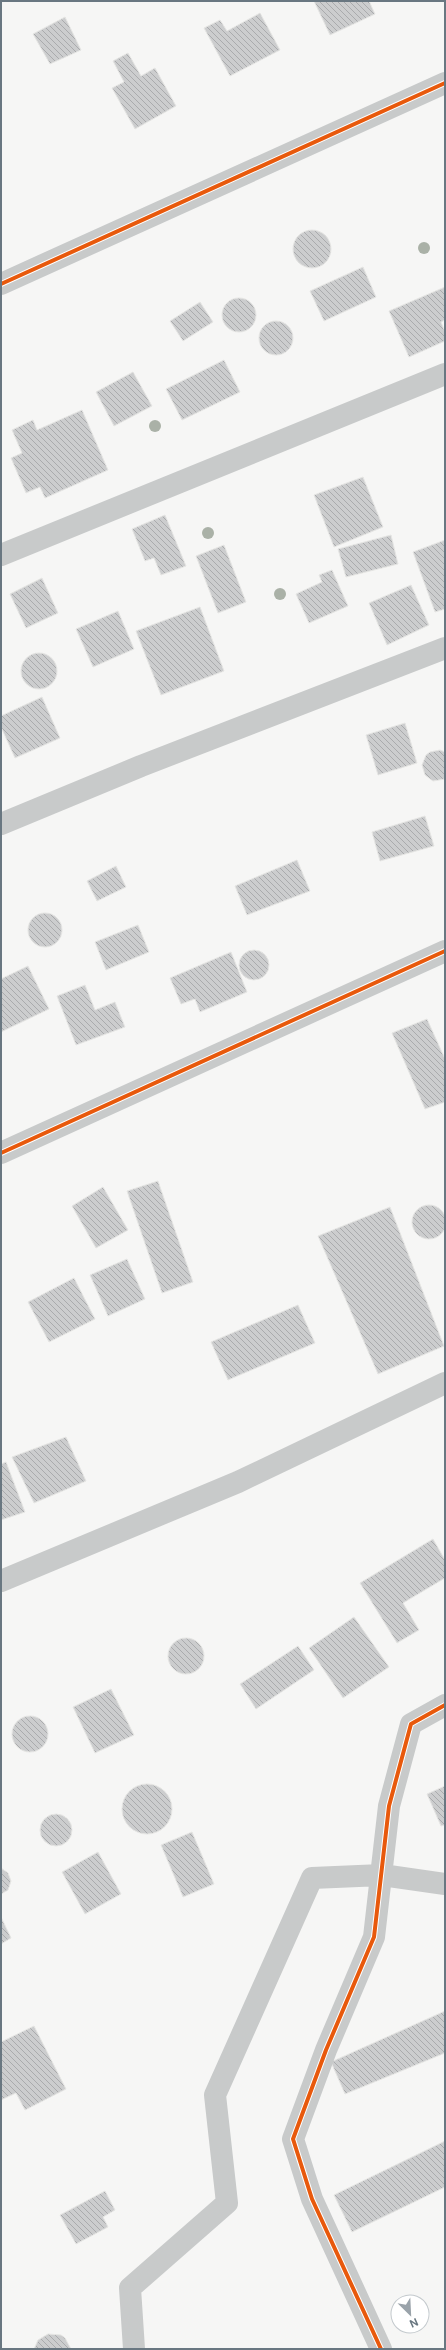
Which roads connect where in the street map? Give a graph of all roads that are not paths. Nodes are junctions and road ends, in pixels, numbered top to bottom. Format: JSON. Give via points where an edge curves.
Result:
{"nodes":[{"id":1,"x":445,"y":83,"type":"edge"},
{"id":2,"x":1,"y":284,"type":"edge"},
{"id":3,"x":445,"y":374,"type":"edge"},
{"id":4,"x":1,"y":555,"type":"edge"},
{"id":5,"x":445,"y":648,"type":"edge"},
{"id":6,"x":1,"y":824,"type":"edge"},
{"id":7,"x":445,"y":951,"type":"edge"},
{"id":8,"x":1,"y":1153,"type":"edge"},
{"id":9,"x":445,"y":1383,"type":"edge"},
{"id":10,"x":1,"y":1581,"type":"edge"},
{"id":11,"x":445,"y":1705,"type":"edge"},
{"id":12,"x":382,"y":1874,"type":"junction"},
{"id":13,"x":445,"y":1884,"type":"edge"},
{"id":14,"x":134,"y":2349,"type":"edge"},
{"id":15,"x":381,"y":2349,"type":"edge"}],
"edges":[{"from":1,"to":2,"type":"street"},
{"from":3,"to":4,"type":"street"},
{"from":5,"to":6,"type":"street","via":[[141,766]]},
{"from":7,"to":8,"type":"street"},
{"from":9,"to":10,"type":"street","via":[[238,1482]]},
{"from":11,"to":12,"type":"street","via":[[411,1724],[389,1806]]},
{"from":12,"to":13,"type":"street"},
{"from":12,"to":14,"type":"street","via":[[312,1878],[215,2094],[227,2202],[130,2288]]},
{"from":12,"to":15,"type":"street","via":[[374,1937],[326,2050],[293,2139],[312,2199]]}]}
